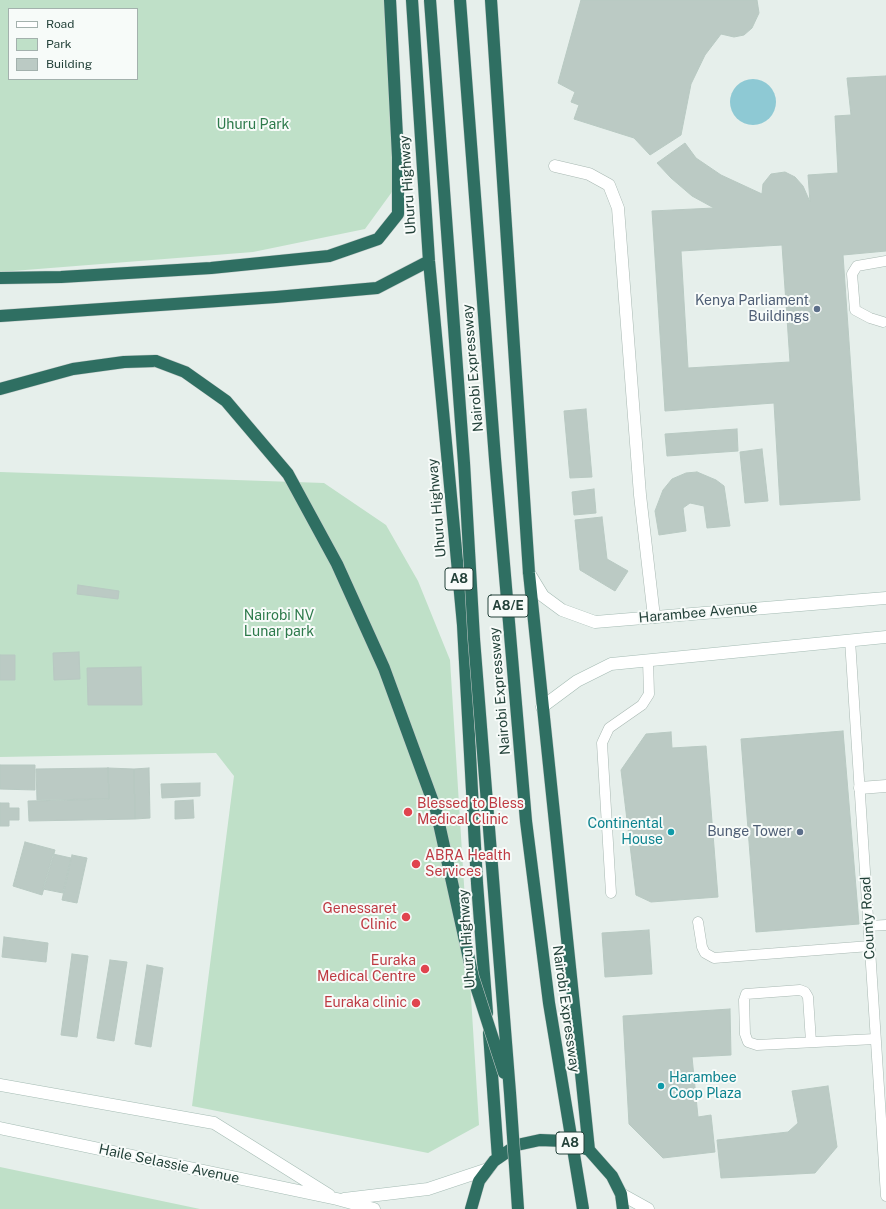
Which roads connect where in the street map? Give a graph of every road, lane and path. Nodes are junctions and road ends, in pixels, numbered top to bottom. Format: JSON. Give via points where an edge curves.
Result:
{"nodes":[{"id":1,"x":390,"y":0,"type":"edge"},
{"id":2,"x":412,"y":0,"type":"edge"},
{"id":3,"x":430,"y":0,"type":"edge"},
{"id":4,"x":460,"y":0,"type":"edge"},
{"id":5,"x":491,"y":0,"type":"edge"},
{"id":6,"x":555,"y":166,"type":"dead end"},
{"id":7,"x":429,"y":261,"type":"junction"},
{"id":8,"x":886,"y":261,"type":"edge"},
{"id":9,"x":0,"y":278,"type":"edge"},
{"id":10,"x":0,"y":316,"type":"edge"},
{"id":11,"x":885,"y":324,"type":"edge"},
{"id":12,"x":0,"y":389,"type":"edge"},
{"id":13,"x":529,"y":573,"type":"junction"},
{"id":14,"x":886,"y":598,"type":"edge"},
{"id":15,"x":654,"y":617,"type":"junction"},
{"id":16,"x":886,"y":637,"type":"edge"},
{"id":17,"x":850,"y":640,"type":"junction"},
{"id":18,"x":648,"y":660,"type":"junction"},
{"id":19,"x":542,"y":707,"type":"junction"},
{"id":20,"x":886,"y":786,"type":"edge"},
{"id":21,"x":860,"y":788,"type":"junction"},
{"id":22,"x":611,"y":893,"type":"dead end"},
{"id":23,"x":698,"y":922,"type":"dead end"},
{"id":24,"x":886,"y":925,"type":"edge"},
{"id":25,"x":869,"y":926,"type":"junction"},
{"id":26,"x":870,"y":946,"type":"junction"},
{"id":27,"x":875,"y":1040,"type":"junction"},
{"id":28,"x":811,"y":1042,"type":"junction"},
{"id":29,"x":881,"y":1057,"type":"edge"},
{"id":30,"x":0,"y":1085,"type":"edge"},
{"id":31,"x":510,"y":1094,"type":"junction"},
{"id":32,"x":0,"y":1128,"type":"edge"},
{"id":33,"x":589,"y":1150,"type":"junction"},
{"id":34,"x":498,"y":1158,"type":"junction"},
{"id":35,"x":488,"y":1169,"type":"junction"},
{"id":36,"x":621,"y":1194,"type":"junction"},
{"id":37,"x":886,"y":1196,"type":"edge"},
{"id":38,"x":337,"y":1200,"type":"junction"},
{"id":39,"x":374,"y":1209,"type":"edge"},
{"id":40,"x":471,"y":1209,"type":"edge"},
{"id":41,"x":518,"y":1209,"type":"edge"},
{"id":42,"x":583,"y":1209,"type":"edge"},
{"id":43,"x":624,"y":1209,"type":"edge"},
{"id":44,"x":648,"y":1209,"type":"edge"}],
"edges":[{"from":1,"to":9,"type":"highway","via":[[398,157],[398,214],[378,239],[329,256],[211,268]]},
{"from":2,"to":7,"type":"highway","name":"Uhuru Highway","number":"A8"},
{"from":3,"to":31,"type":"highway","name":"Nairobi Expressway","number":"A8/E","bridge":true,"via":[[464,463],[474,639]]},
{"from":4,"to":42,"type":"highway","name":"Nairobi Expressway","number":"A8/E","bridge":true,"via":[[526,821],[549,1004]]},
{"from":5,"to":13,"type":"highway","number":"A8"},
{"from":6,"to":15,"type":"street","via":[[589,174],[609,185],[618,208],[640,495]]},
{"from":7,"to":10,"type":"highway","via":[[377,288]]},
{"from":7,"to":34,"type":"highway","name":"Uhuru Highway","number":"A8","via":[[463,625],[477,883]]},
{"from":8,"to":11,"type":"lane","via":[[857,266],[852,274],[856,310]]},
{"from":12,"to":31,"type":"highway","bridge":true,"via":[[72,369],[124,362],[156,361],[185,372],[226,401],[288,474],[338,564],[384,668],[436,810],[473,976]]},
{"from":13,"to":15,"type":"street","name":"Harambee Avenue","via":[[543,596],[562,610],[595,622]]},
{"from":13,"to":19,"type":"highway","number":"A8"},
{"from":14,"to":15,"type":"street","name":"Harambee Avenue"},
{"from":16,"to":17,"type":"street"},
{"from":17,"to":18,"type":"street"},
{"from":17,"to":21,"type":"lane","name":"County Road"},
{"from":18,"to":19,"type":"street","via":[[611,664],[577,681]]},
{"from":18,"to":22,"type":"lane","via":[[649,694],[642,705],[609,728],[602,743]]},
{"from":19,"to":33,"type":"highway","number":"A8"},
{"from":20,"to":21,"type":"street"},
{"from":21,"to":25,"type":"lane","name":"County Road"},
{"from":23,"to":26,"type":"lane","via":[[702,947],[705,953],[714,958]]},
{"from":24,"to":25,"type":"lane"},
{"from":25,"to":26,"type":"lane","name":"County Road"},
{"from":26,"to":27,"type":"lane","name":"County Road"},
{"from":27,"to":28,"type":"lane"},
{"from":27,"to":29,"type":"lane","name":"County Road"},
{"from":28,"to":28,"type":"lane","via":[[757,1045],[748,1042],[745,1034],[746,994],[800,990],[805,992],[808,997]]},
{"from":29,"to":37,"type":"lane","name":"County Road"},
{"from":30,"to":38,"type":"street","via":[[214,1123]]},
{"from":31,"to":41,"type":"highway","name":"Nairobi Expressway","number":"A8/E","bridge":true},
{"from":32,"to":38,"type":"street","name":"Haile Selassie Avenue"},
{"from":33,"to":34,"type":"highway","number":"A8","via":[[564,1141],[540,1140],[518,1146]]},
{"from":33,"to":36,"type":"highway","number":"A8","via":[[612,1176]]},
{"from":34,"to":35,"type":"highway","number":"A8"},
{"from":35,"to":38,"type":"street","name":"Haile Selassie Avenue","via":[[428,1190]]},
{"from":35,"to":40,"type":"highway","number":"A8","via":[[479,1181]]},
{"from":36,"to":43,"type":"highway","number":"A8"},
{"from":36,"to":44,"type":"street"},
{"from":38,"to":39,"type":"street","name":"Haile Selassie Avenue"}]}
